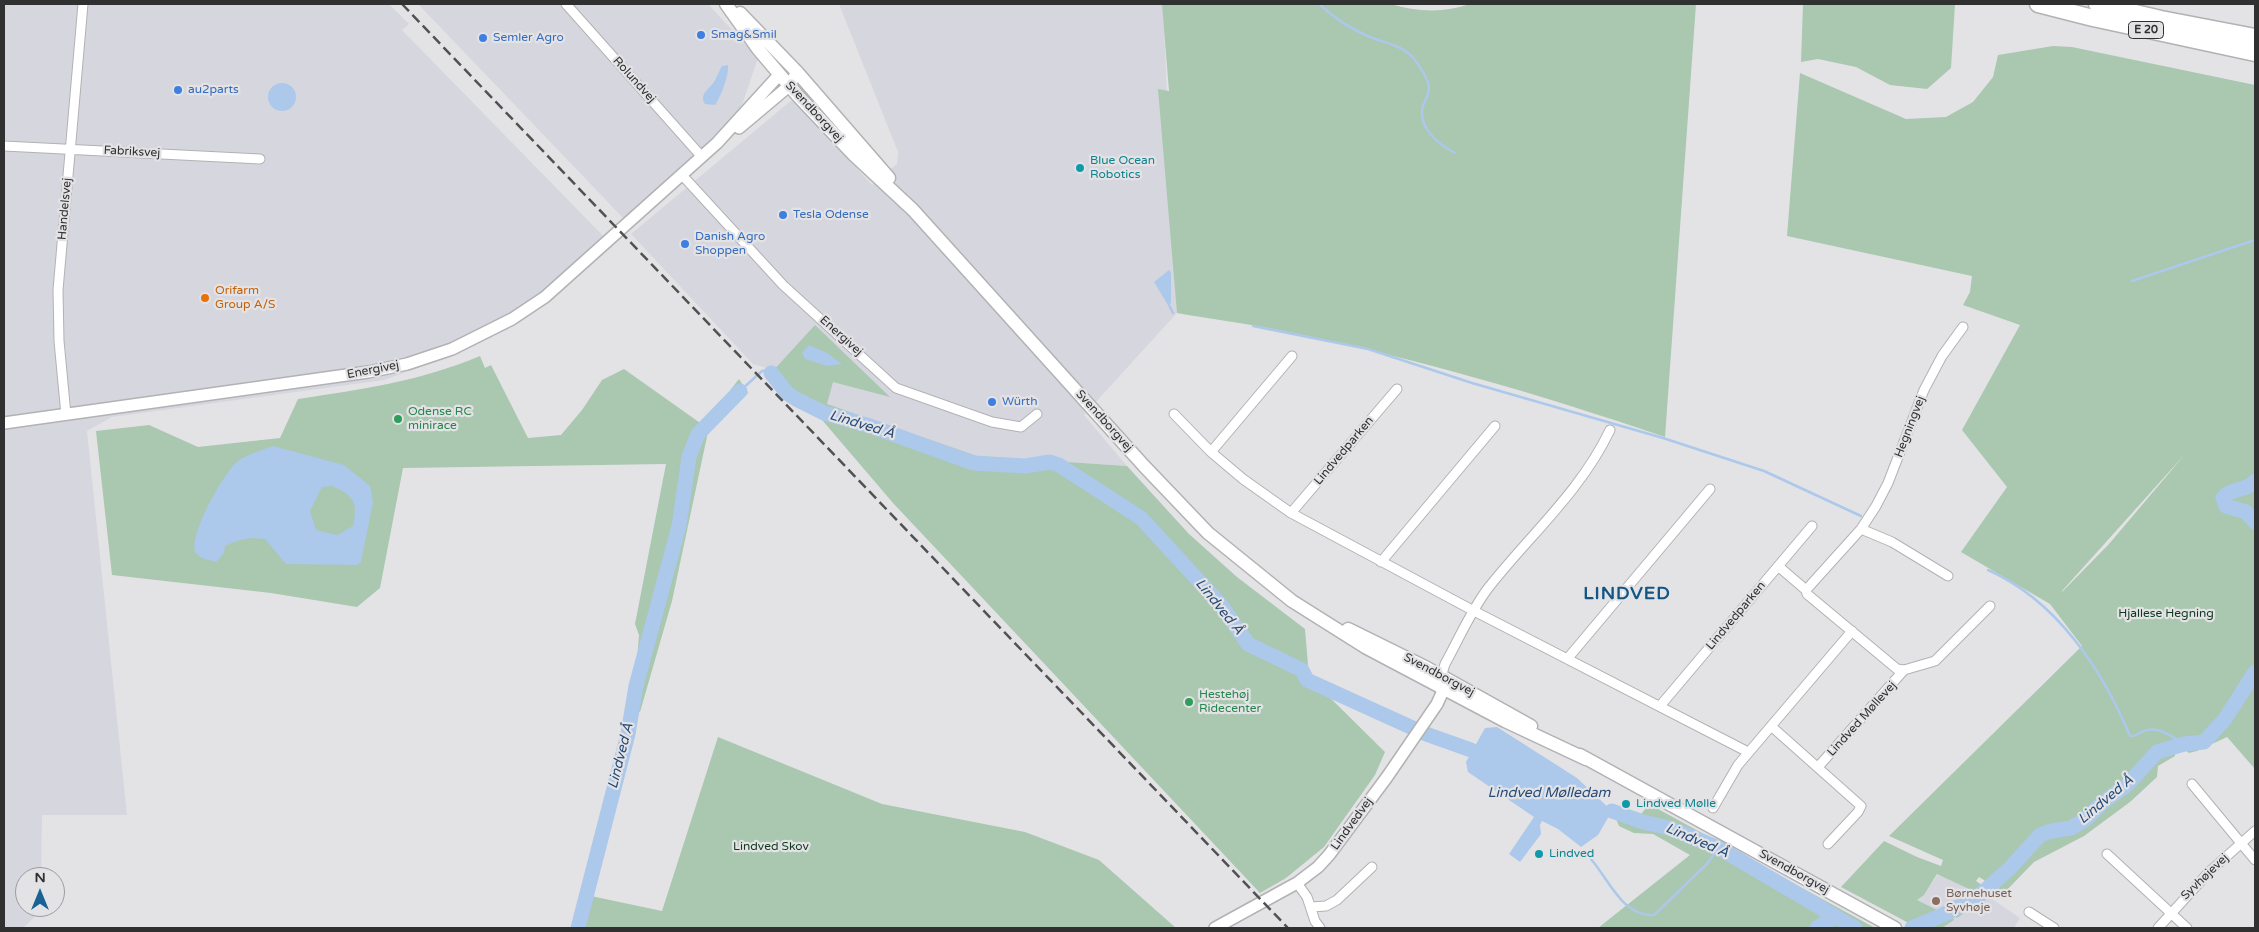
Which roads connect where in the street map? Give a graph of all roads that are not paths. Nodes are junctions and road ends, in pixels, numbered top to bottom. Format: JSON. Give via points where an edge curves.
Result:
{"nodes":[{"id":1,"x":83,"y":4,"type":"edge"},
{"id":2,"x":566,"y":4,"type":"edge"},
{"id":3,"x":726,"y":4,"type":"edge"},
{"id":4,"x":730,"y":4,"type":"edge"},
{"id":5,"x":2038,"y":4,"type":"edge"},
{"id":6,"x":2097,"y":4,"type":"edge"},
{"id":7,"x":2146,"y":4,"type":"edge"},
{"id":8,"x":2255,"y":36,"type":"edge"},
{"id":9,"x":2255,"y":53,"type":"edge"},
{"id":10,"x":779,"y":75,"type":"junction"},
{"id":11,"x":793,"y":79,"type":"junction"},
{"id":12,"x":717,"y":143,"type":"junction"},
{"id":13,"x":4,"y":146,"type":"edge"},
{"id":14,"x":70,"y":149,"type":"junction"},
{"id":15,"x":702,"y":157,"type":"junction"},
{"id":16,"x":260,"y":159,"type":"dead end"},
{"id":17,"x":682,"y":175,"type":"junction"},
{"id":18,"x":913,"y":210,"type":"junction"},
{"id":19,"x":1963,"y":326,"type":"dead end"},
{"id":20,"x":1292,"y":356,"type":"dead end"},
{"id":21,"x":1397,"y":388,"type":"dead end"},
{"id":22,"x":1036,"y":414,"type":"dead end"},
{"id":23,"x":1174,"y":414,"type":"dead end"},
{"id":24,"x":66,"y":415,"type":"junction"},
{"id":25,"x":4,"y":423,"type":"edge"},
{"id":26,"x":1494,"y":426,"type":"dead end"},
{"id":27,"x":1610,"y":430,"type":"dead end"},
{"id":28,"x":1211,"y":452,"type":"junction"},
{"id":29,"x":1710,"y":489,"type":"dead end"},
{"id":30,"x":1291,"y":513,"type":"junction"},
{"id":31,"x":1812,"y":526,"type":"dead end"},
{"id":32,"x":1860,"y":529,"type":"junction"},
{"id":33,"x":1380,"y":562,"type":"junction"},
{"id":34,"x":1778,"y":566,"type":"junction"},
{"id":35,"x":1948,"y":576,"type":"dead end"},
{"id":36,"x":1806,"y":590,"type":"junction"},
{"id":37,"x":1990,"y":606,"type":"dead end"},
{"id":38,"x":1474,"y":611,"type":"junction"},
{"id":39,"x":1852,"y":631,"type":"junction"},
{"id":40,"x":1568,"y":658,"type":"junction"},
{"id":41,"x":1904,"y":670,"type":"junction"},
{"id":42,"x":1442,"y":683,"type":"junction"},
{"id":43,"x":1660,"y":706,"type":"junction"},
{"id":44,"x":1771,"y":726,"type":"junction"},
{"id":45,"x":1748,"y":752,"type":"junction"},
{"id":46,"x":1818,"y":767,"type":"junction"},
{"id":47,"x":2192,"y":784,"type":"dead end"},
{"id":48,"x":1713,"y":808,"type":"dead end"},
{"id":49,"x":2255,"y":832,"type":"edge"},
{"id":50,"x":2241,"y":843,"type":"junction"},
{"id":51,"x":1828,"y":844,"type":"dead end"},
{"id":52,"x":2107,"y":854,"type":"dead end"},
{"id":53,"x":2255,"y":860,"type":"edge"},
{"id":54,"x":1372,"y":866,"type":"dead end"},
{"id":55,"x":1296,"y":884,"type":"junction"},
{"id":56,"x":1311,"y":907,"type":"junction"},
{"id":57,"x":2029,"y":912,"type":"dead end"},
{"id":58,"x":2170,"y":912,"type":"junction"},
{"id":59,"x":1215,"y":928,"type":"edge"},
{"id":60,"x":1320,"y":928,"type":"edge"},
{"id":61,"x":1895,"y":928,"type":"edge"},
{"id":62,"x":2054,"y":928,"type":"edge"},
{"id":63,"x":2158,"y":928,"type":"edge"},
{"id":64,"x":2187,"y":928,"type":"edge"}],
"edges":[{"from":1,"to":14,"type":"street","name":"Handelsvej"},
{"from":2,"to":15,"type":"street","name":"Rolundvej"},
{"from":3,"to":10,"type":"main road","name":"Svendborgvej"},
{"from":4,"to":11,"type":"main road","name":"Svendborgvej"},
{"from":5,"to":9,"type":"highway","number":"E 20"},
{"from":6,"to":8,"type":"highway","number":"E 20"},
{"from":7,"to":8,"type":"highway"},
{"from":10,"to":11,"type":"main road","name":"Svendborgvej"},
{"from":10,"to":12,"type":"street","name":"Energivej"},
{"from":11,"to":12,"type":"street","name":"Energivej"},
{"from":11,"to":18,"type":"main road","name":"Svendborgvej","via":[[897,186]]},
{"from":11,"to":18,"type":"main road","name":"Svendborgvej","via":[[854,155]]},
{"from":12,"to":15,"type":"street","name":"Energivej"},
{"from":13,"to":14,"type":"street","name":"Fabriksvej"},
{"from":14,"to":16,"type":"street","name":"Fabriksvej"},
{"from":14,"to":24,"type":"street","name":"Handelsvej","via":[[58,290]]},
{"from":15,"to":17,"type":"street","name":"Energivej"},
{"from":17,"to":22,"type":"street","name":"Energivej","via":[[782,285],[896,388],[992,422],[1021,427]]},
{"from":17,"to":24,"type":"street","name":"Energivej","via":[[545,297],[512,319],[452,349],[407,364],[368,372]]},
{"from":18,"to":42,"type":"main road","name":"Svendborgvej","via":[[1189,514],[1249,568],[1313,615],[1370,639]]},
{"from":19,"to":32,"type":"street","name":"Hegningvej","via":[[1937,364],[1888,483]]},
{"from":20,"to":28,"type":"street"},
{"from":21,"to":30,"type":"street","name":"Lindvedparken"},
{"from":23,"to":28,"type":"street"},
{"from":24,"to":25,"type":"street","name":"Energivej"},
{"from":26,"to":33,"type":"street"},
{"from":27,"to":38,"type":"street","via":[[1579,482],[1488,588]]},
{"from":28,"to":30,"type":"street","via":[[1250,485]]},
{"from":29,"to":40,"type":"street"},
{"from":30,"to":33,"type":"street"},
{"from":31,"to":34,"type":"street","name":"Lindvedparken"},
{"from":32,"to":35,"type":"street","via":[[1892,542]]},
{"from":32,"to":36,"type":"street","name":"Hegningvej"},
{"from":33,"to":38,"type":"street"},
{"from":34,"to":36,"type":"street"},
{"from":34,"to":43,"type":"street","name":"Lindvedparken"},
{"from":36,"to":39,"type":"street","name":"Lindved Møllevej"},
{"from":37,"to":41,"type":"street","name":"Lindved Møllevej","via":[[1935,661]]},
{"from":38,"to":40,"type":"street"},
{"from":38,"to":42,"type":"street","via":[[1445,664]]},
{"from":39,"to":41,"type":"street","name":"Lindved Møllevej","via":[[1897,669]]},
{"from":39,"to":44,"type":"street"},
{"from":40,"to":43,"type":"street"},
{"from":41,"to":46,"type":"street","name":"Lindved Møllevej"},
{"from":42,"to":55,"type":"street","name":"Lindvedvej","via":[[1437,704],[1329,855]]},
{"from":42,"to":61,"type":"main road","name":"Svendborgvej","via":[[1509,712],[1586,759]]},
{"from":43,"to":45,"type":"street"},
{"from":44,"to":45,"type":"street"},
{"from":44,"to":46,"type":"street","name":"Lindved Møllevej"},
{"from":45,"to":48,"type":"street"},
{"from":46,"to":51,"type":"street","name":"Lindved Møllevej","via":[[1860,806]]},
{"from":47,"to":50,"type":"street"},
{"from":49,"to":50,"type":"street","name":"Syvhøjevej"},
{"from":50,"to":53,"type":"street"},
{"from":50,"to":58,"type":"street","name":"Syvhøjevej"},
{"from":52,"to":58,"type":"street"},
{"from":54,"to":56,"type":"street","via":[[1336,900],[1326,906]]},
{"from":55,"to":56,"type":"street"},
{"from":55,"to":59,"type":"street","name":"Lindvedvej"},
{"from":56,"to":60,"type":"street"},
{"from":57,"to":62,"type":"street"},
{"from":58,"to":63,"type":"street","name":"Syvhøjevej"},
{"from":58,"to":64,"type":"street"}]}
